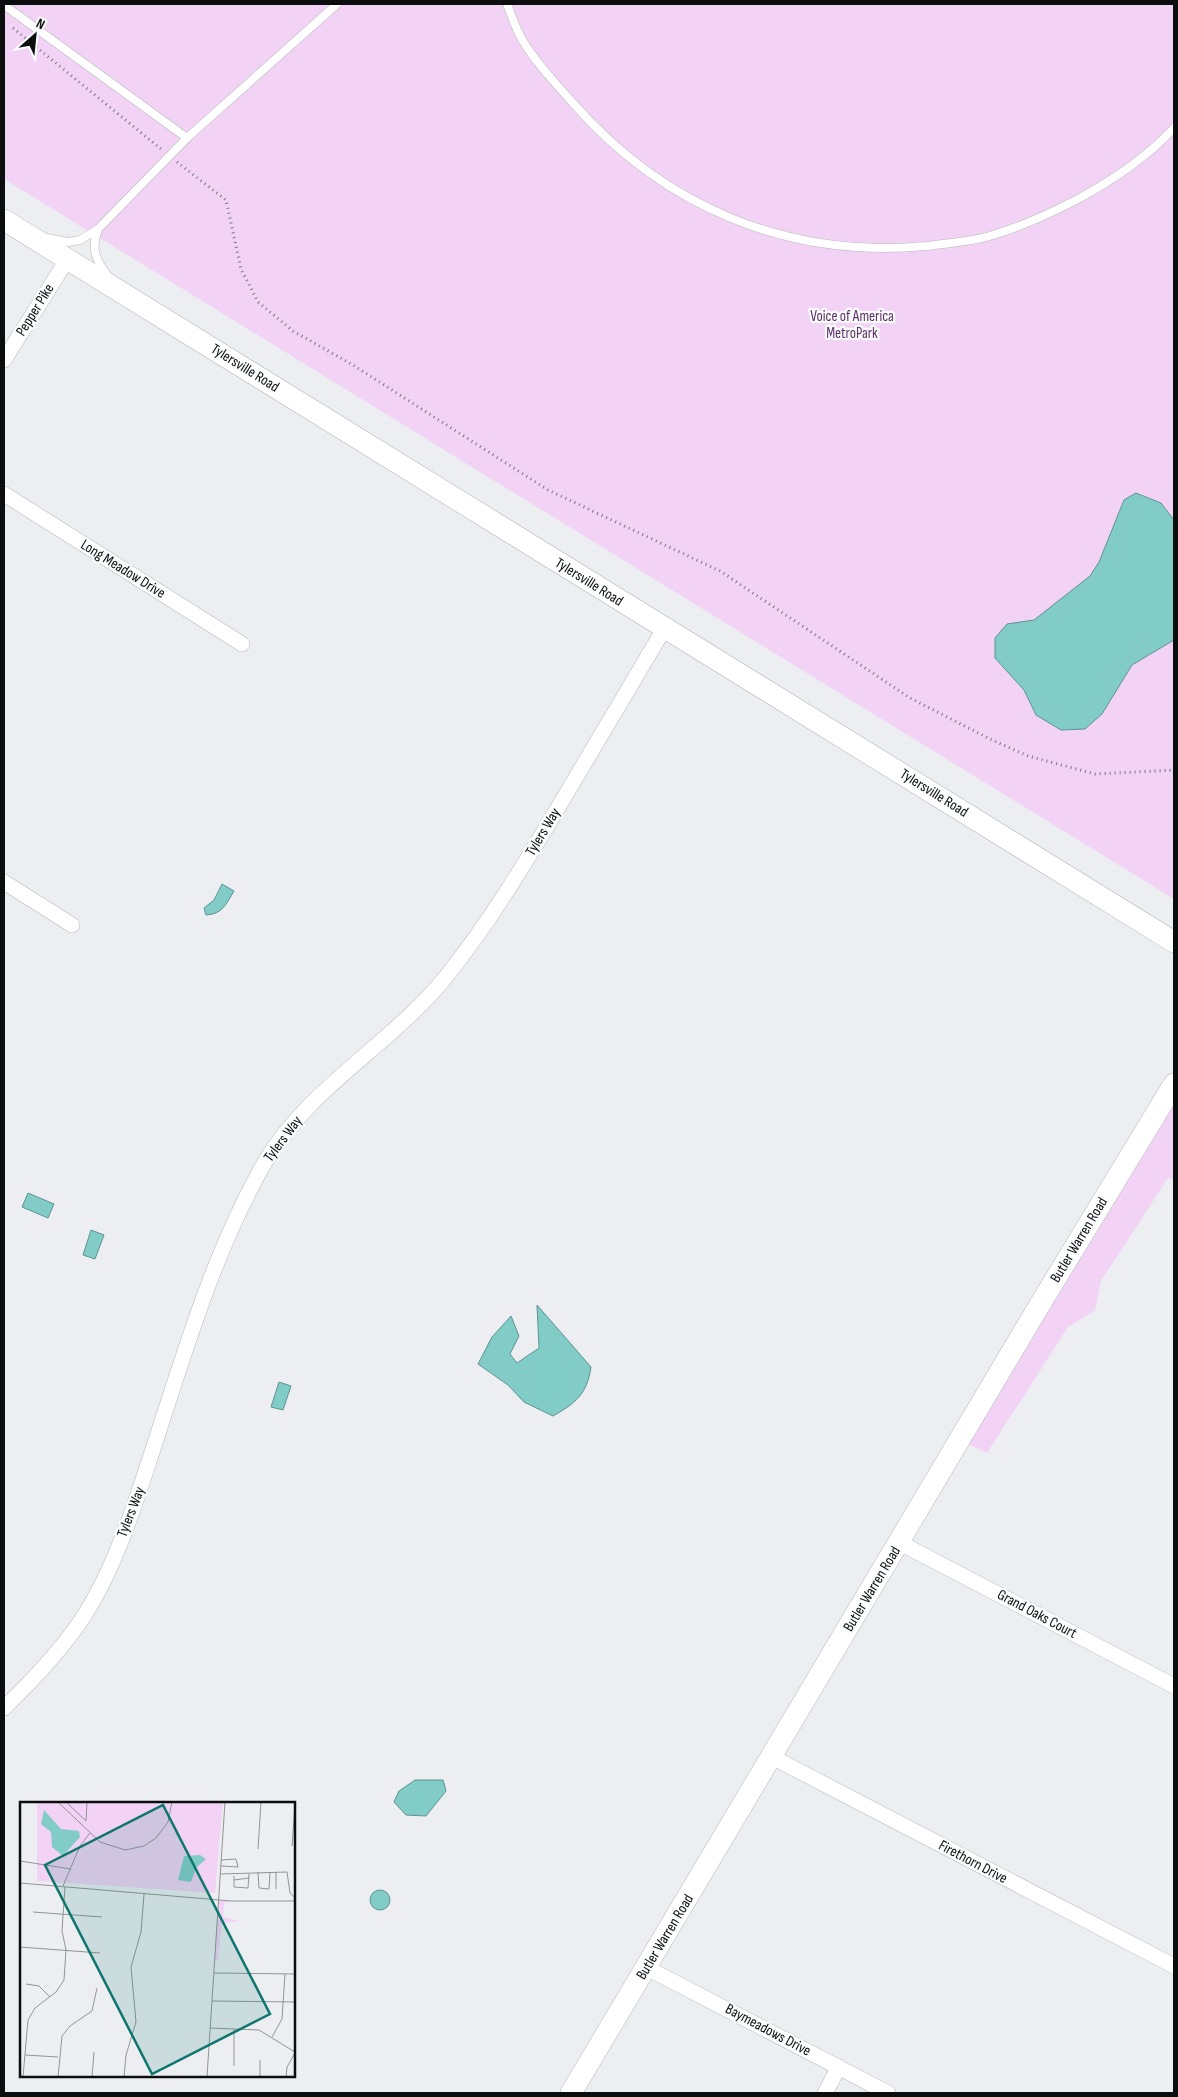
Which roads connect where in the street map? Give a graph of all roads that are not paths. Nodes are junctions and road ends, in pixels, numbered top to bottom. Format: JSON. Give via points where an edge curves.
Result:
{"nodes":[{"id":1,"x":337,"y":4,"type":"edge"},
{"id":2,"x":507,"y":4,"type":"edge"},
{"id":3,"x":4,"y":5,"type":"edge"},
{"id":4,"x":1174,"y":128,"type":"edge"},
{"id":5,"x":187,"y":138,"type":"junction"},
{"id":6,"x":9,"y":224,"type":"edge"},
{"id":7,"x":98,"y":229,"type":"junction"},
{"id":8,"x":67,"y":260,"type":"junction"},
{"id":9,"x":124,"y":295,"type":"junction"},
{"id":10,"x":4,"y":360,"type":"edge"},
{"id":11,"x":4,"y":494,"type":"edge"},
{"id":12,"x":664,"y":629,"type":"junction"},
{"id":13,"x":242,"y":644,"type":"dead end"},
{"id":14,"x":4,"y":882,"type":"edge"},
{"id":15,"x":72,"y":925,"type":"dead end"},
{"id":16,"x":1174,"y":942,"type":"edge"},
{"id":17,"x":1174,"y":1084,"type":"edge"},
{"id":18,"x":900,"y":1543,"type":"junction"},
{"id":19,"x":1174,"y":1686,"type":"edge"},
{"id":20,"x":4,"y":1708,"type":"edge"},
{"id":21,"x":772,"y":1757,"type":"junction"},
{"id":22,"x":1174,"y":1966,"type":"edge"},
{"id":23,"x":647,"y":1968,"type":"junction"},
{"id":24,"x":839,"y":2067,"type":"junction"},
{"id":25,"x":571,"y":2093,"type":"edge"},
{"id":26,"x":825,"y":2093,"type":"edge"},
{"id":27,"x":888,"y":2093,"type":"edge"}],
"edges":[{"from":1,"to":5,"type":"lane"},
{"from":2,"to":4,"type":"lane","via":[[522,40],[543,67],[590,123],[629,158],[669,188],[733,220],[809,240],[888,249],[992,236],[1044,216],[1101,186],[1146,154]]},
{"from":3,"to":5,"type":"lane"},
{"from":5,"to":7,"type":"lane"},
{"from":6,"to":7,"type":"lane","via":[[68,242],[80,240]]},
{"from":6,"to":8,"type":"main road","name":"Tylersville Road"},
{"from":7,"to":9,"type":"lane","via":[[93,241],[94,252],[107,276]]},
{"from":8,"to":9,"type":"main road","name":"Tylersville Road"},
{"from":8,"to":10,"type":"street","name":"Pepper Pike"},
{"from":9,"to":12,"type":"main road","name":"Tylersville Road"},
{"from":11,"to":13,"type":"street","name":"Long Meadow Drive"},
{"from":12,"to":16,"type":"main road","name":"Tylersville Road"},
{"from":12,"to":20,"type":"street","name":"Tylers Way","via":[[532,851],[443,980],[299,1117],[267,1158],[218,1258],[138,1494],[99,1590],[58,1652]]},
{"from":14,"to":15,"type":"street"},
{"from":17,"to":18,"type":"main road","name":"Butler Warren Road"},
{"from":18,"to":19,"type":"street","name":"Grand Oaks Court"},
{"from":18,"to":21,"type":"main road","name":"Butler Warren Road"},
{"from":21,"to":22,"type":"street","name":"Firethorn Drive"},
{"from":21,"to":23,"type":"main road","name":"Butler Warren Road"},
{"from":23,"to":24,"type":"street","name":"Baymeadows Drive"},
{"from":23,"to":25,"type":"main road","name":"Butler Warren Road"},
{"from":24,"to":26,"type":"street"},
{"from":24,"to":27,"type":"street","name":"Baymeadows Drive"}]}
